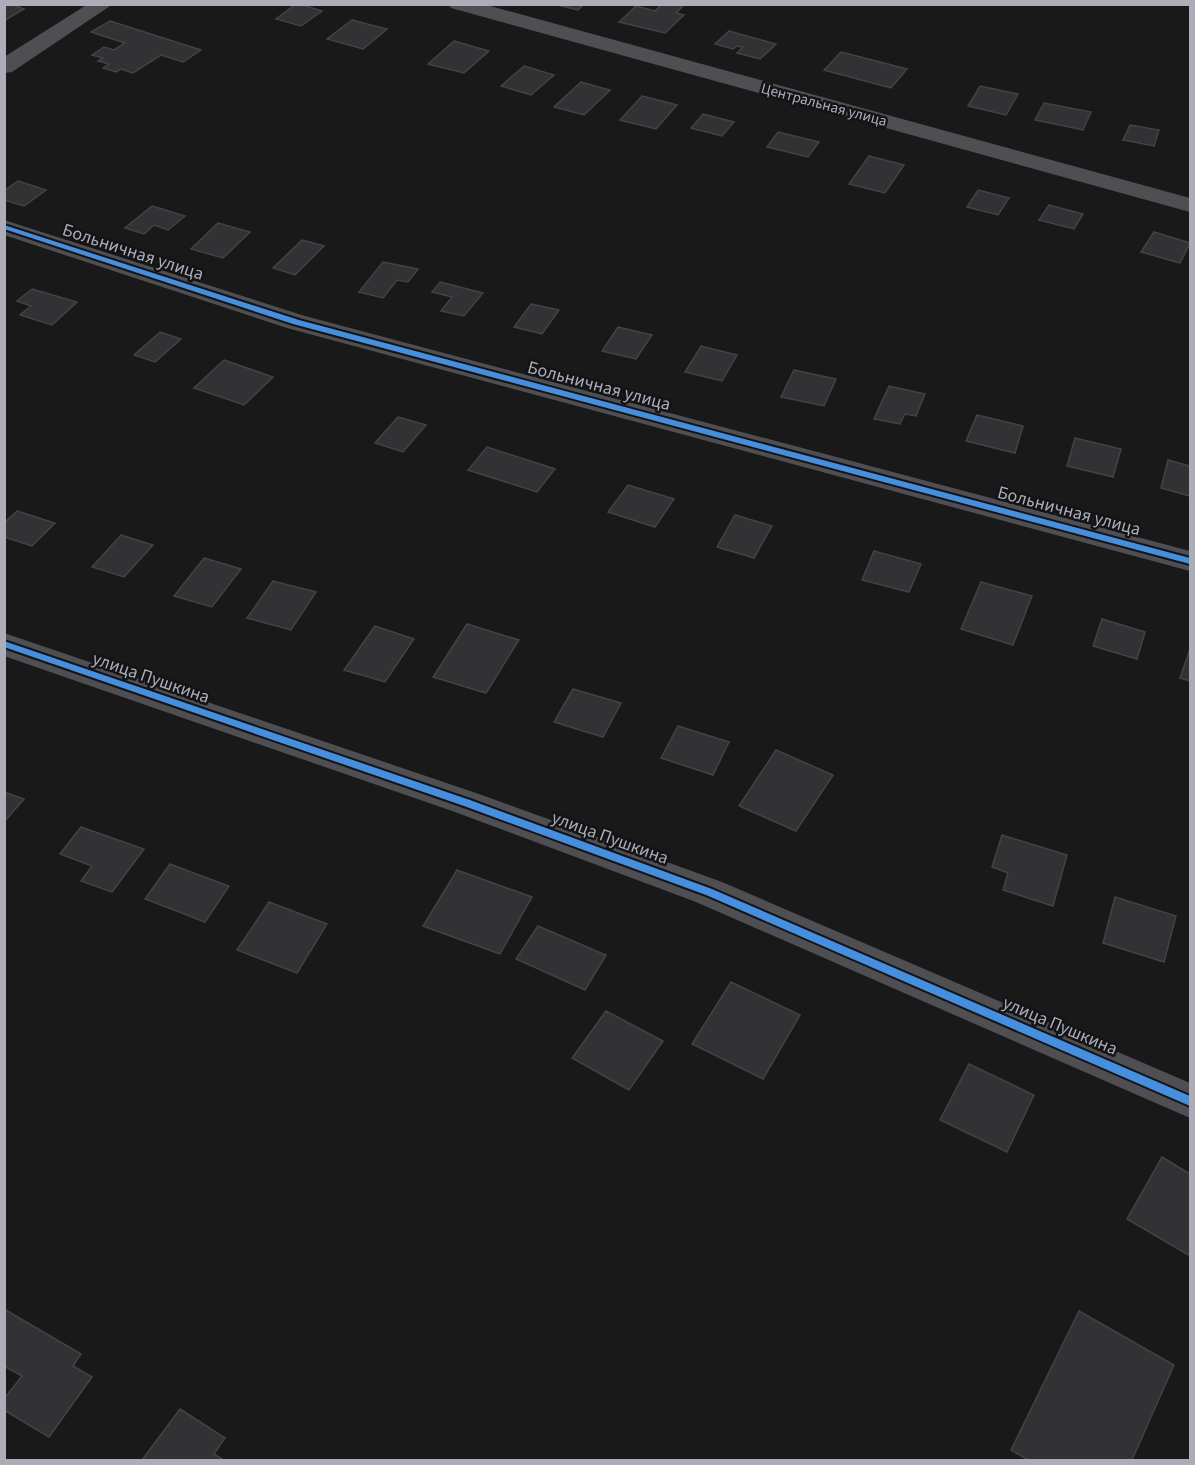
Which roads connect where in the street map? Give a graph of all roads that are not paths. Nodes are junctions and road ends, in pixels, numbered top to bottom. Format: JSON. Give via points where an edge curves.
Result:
{"nodes":[{"id":1,"x":103,"y":4,"type":"edge"},
{"id":2,"x":458,"y":4,"type":"edge"},
{"id":3,"x":4,"y":67,"type":"edge"},
{"id":4,"x":1191,"y":205,"type":"edge"},
{"id":5,"x":4,"y":227,"type":"edge"},
{"id":6,"x":1191,"y":561,"type":"edge"},
{"id":7,"x":4,"y":644,"type":"edge"},
{"id":8,"x":1191,"y":1101,"type":"edge"}],
"edges":[{"from":1,"to":3,"type":"street"},
{"from":2,"to":4,"type":"street","name":"Центральная улица"},
{"from":5,"to":6,"type":"street","name":"Больничная улица","via":[[296,322]]},
{"from":7,"to":8,"type":"street","name":"улица Пушкина","via":[[467,803],[709,892]]}]}
